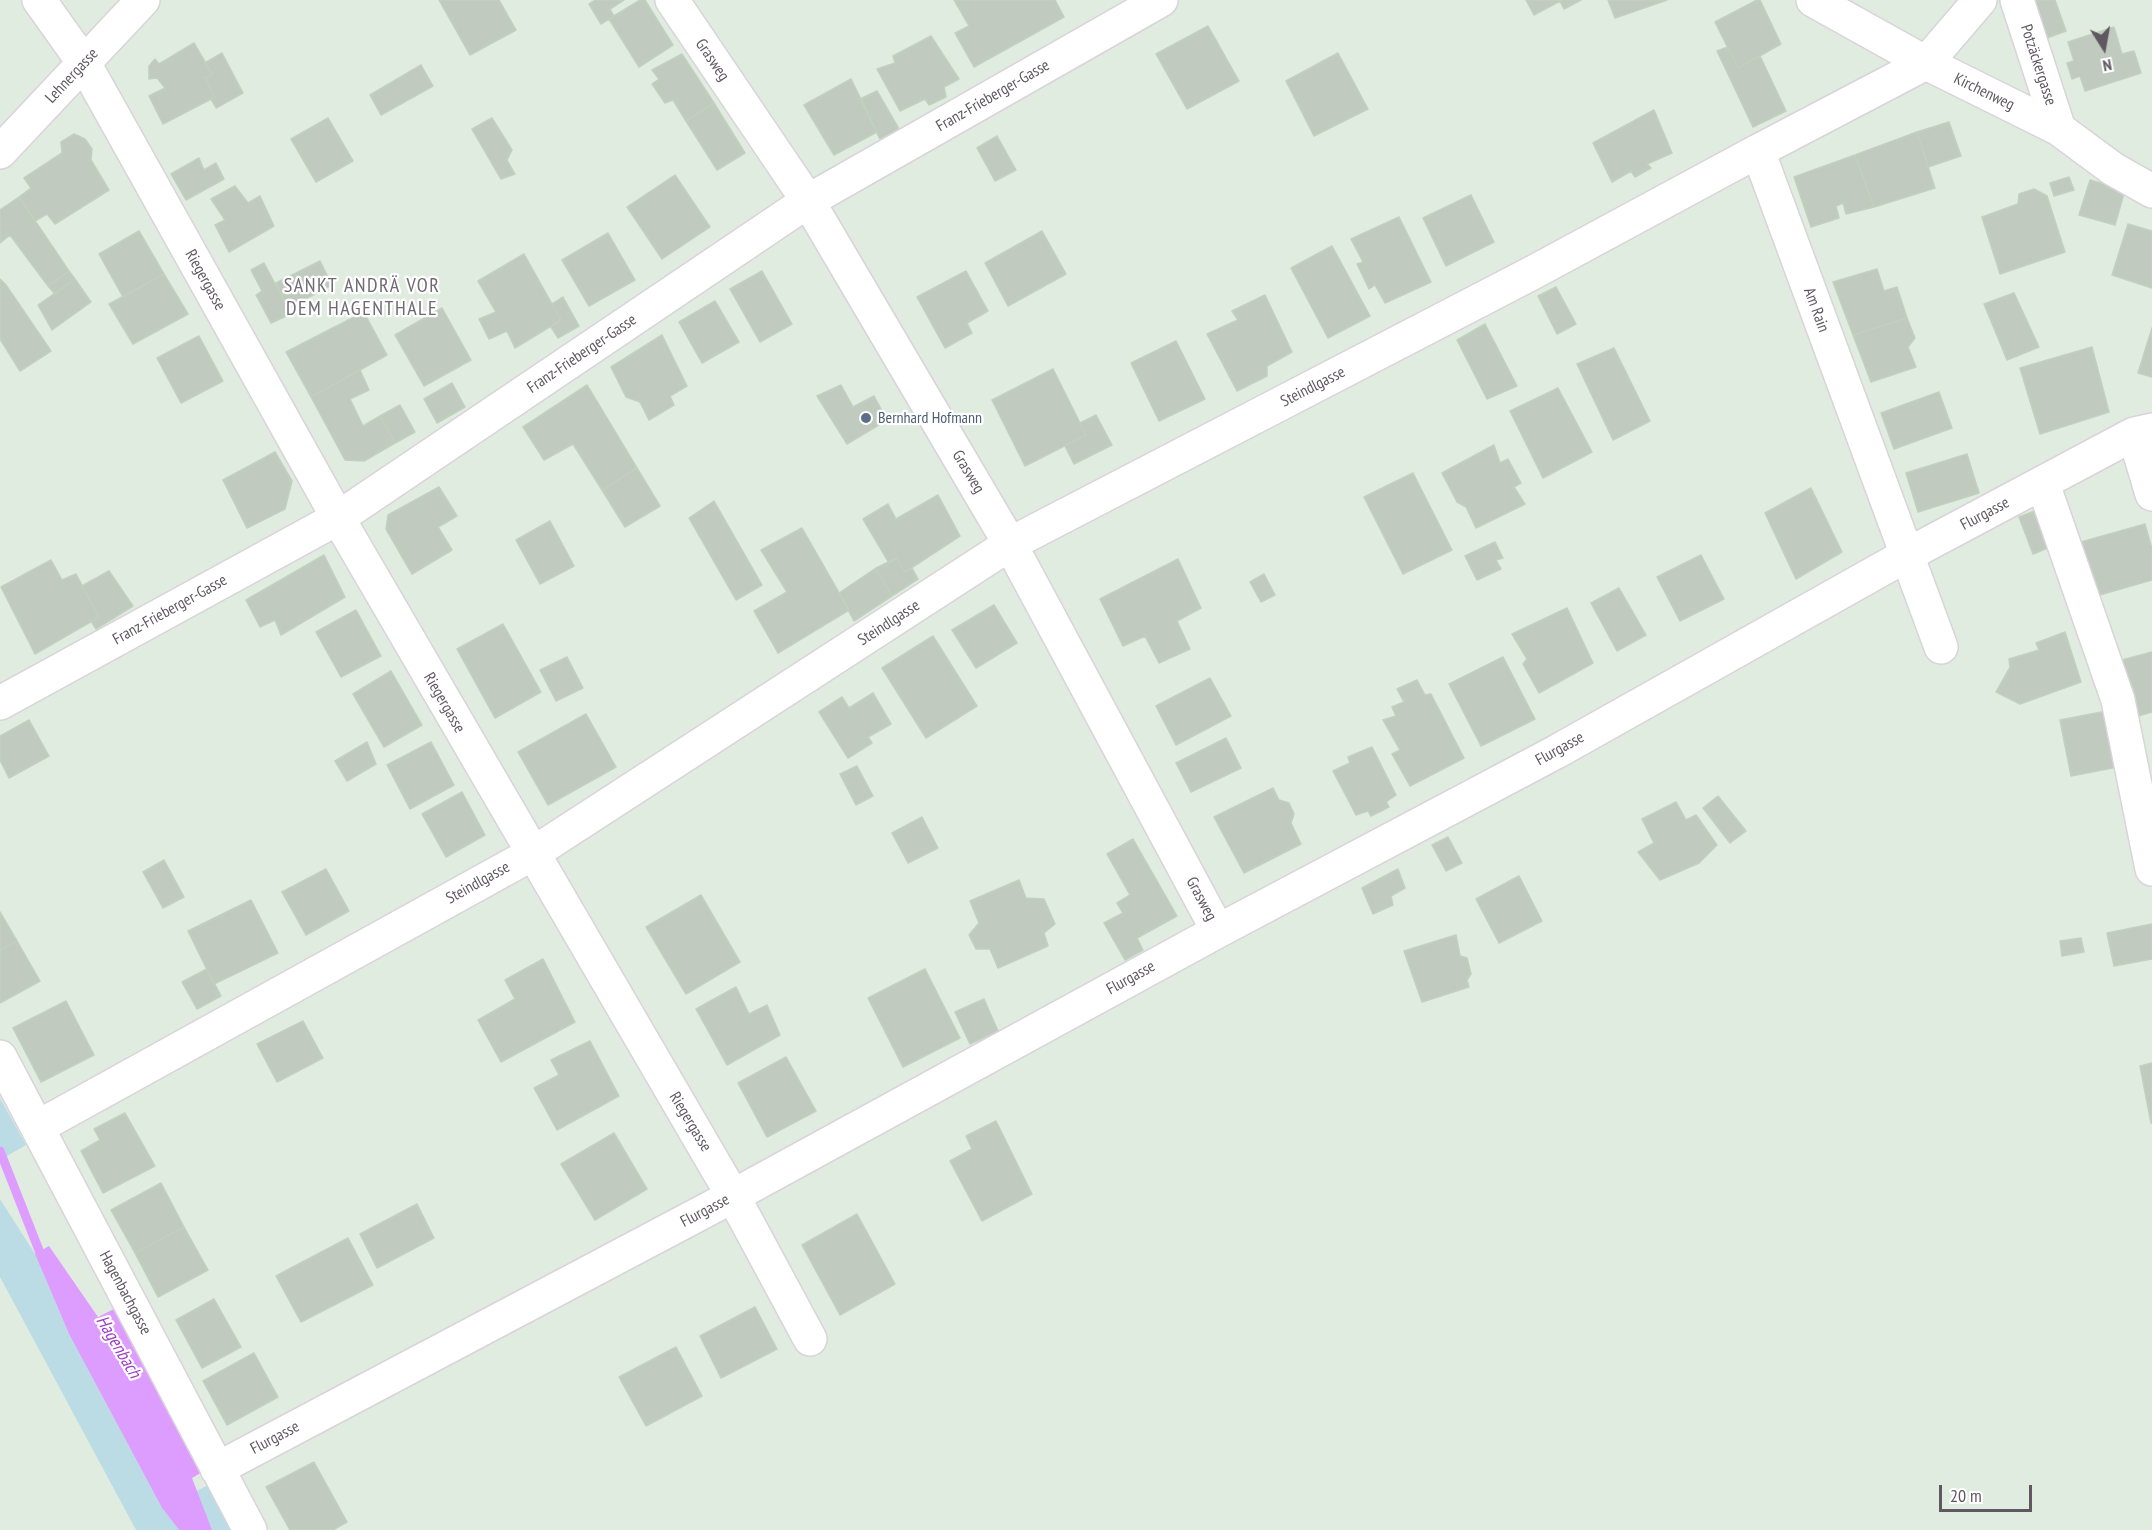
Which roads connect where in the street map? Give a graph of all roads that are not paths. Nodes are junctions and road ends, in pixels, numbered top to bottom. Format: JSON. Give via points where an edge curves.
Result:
{"nodes":[{"id":1,"x":39,"y":0,"type":"edge"},
{"id":2,"x":143,"y":0,"type":"edge"},
{"id":3,"x":672,"y":0,"type":"edge"},
{"id":4,"x":1161,"y":0,"type":"edge"},
{"id":5,"x":1813,"y":0,"type":"edge"},
{"id":6,"x":1980,"y":0,"type":"edge"},
{"id":7,"x":2017,"y":0,"type":"edge"},
{"id":8,"x":84,"y":63,"type":"junction"},
{"id":9,"x":1926,"y":63,"type":"junction"},
{"id":10,"x":2059,"y":129,"type":"junction"},
{"id":11,"x":1758,"y":151,"type":"junction"},
{"id":12,"x":0,"y":152,"type":"edge"},
{"id":13,"x":2152,"y":191,"type":"edge"},
{"id":14,"x":808,"y":201,"type":"junction"},
{"id":15,"x":2143,"y":432,"type":"edge"},
{"id":16,"x":2043,"y":484,"type":"junction"},
{"id":17,"x":2152,"y":494,"type":"edge"},
{"id":18,"x":338,"y":518,"type":"junction"},
{"id":19,"x":1010,"y":544,"type":"junction"},
{"id":20,"x":1905,"y":556,"type":"junction"},
{"id":21,"x":1941,"y":647,"type":"dead end"},
{"id":22,"x":0,"y":703,"type":"edge"},
{"id":23,"x":532,"y":854,"type":"junction"},
{"id":24,"x":2152,"y":869,"type":"edge"},
{"id":25,"x":1218,"y":931,"type":"junction"},
{"id":26,"x":0,"y":1057,"type":"edge"},
{"id":27,"x":38,"y":1127,"type":"junction"},
{"id":28,"x":733,"y":1196,"type":"junction"},
{"id":29,"x":810,"y":1339,"type":"dead end"},
{"id":30,"x":217,"y":1469,"type":"junction"},
{"id":31,"x":250,"y":1530,"type":"edge"}],
"edges":[{"from":1,"to":8,"type":"street","name":"Riegergasse"},
{"from":2,"to":8,"type":"street","name":"Lehnergasse"},
{"from":3,"to":14,"type":"street","name":"Grasweg"},
{"from":4,"to":14,"type":"street","name":"Franz-Frieberger-Gasse"},
{"from":5,"to":9,"type":"street","name":"Kirchenweg"},
{"from":6,"to":9,"type":"street"},
{"from":7,"to":10,"type":"street","name":"Potzäckergasse"},
{"from":8,"to":12,"type":"street","name":"Lehnergasse"},
{"from":8,"to":18,"type":"street","name":"Riegergasse"},
{"from":9,"to":10,"type":"street","name":"Kirchenweg"},
{"from":9,"to":11,"type":"street"},
{"from":10,"to":13,"type":"street","name":"Kirchenweg","via":[[2113,169]]},
{"from":11,"to":19,"type":"street","name":"Steindlgasse"},
{"from":11,"to":20,"type":"street","name":"Am Rain"},
{"from":14,"to":18,"type":"street","name":"Franz-Frieberger-Gasse"},
{"from":14,"to":19,"type":"street","name":"Grasweg"},
{"from":15,"to":16,"type":"street","name":"Flurgasse"},
{"from":15,"to":17,"type":"street","name":"Flurgasse"},
{"from":16,"to":20,"type":"street","name":"Flurgasse"},
{"from":16,"to":24,"type":"street","via":[[2118,700]]},
{"from":18,"to":22,"type":"street","name":"Franz-Frieberger-Gasse"},
{"from":18,"to":23,"type":"street","name":"Riegergasse"},
{"from":19,"to":23,"type":"street","name":"Steindlgasse"},
{"from":19,"to":25,"type":"street","name":"Grasweg"},
{"from":20,"to":21,"type":"street","name":"Am Rain"},
{"from":20,"to":25,"type":"street","name":"Flurgasse","via":[[1556,752]]},
{"from":23,"to":27,"type":"street","name":"Steindlgasse"},
{"from":23,"to":28,"type":"street","name":"Riegergasse"},
{"from":25,"to":28,"type":"street","name":"Flurgasse"},
{"from":26,"to":27,"type":"street","name":"Hagenbachgasse"},
{"from":27,"to":30,"type":"street","name":"Hagenbachgasse"},
{"from":28,"to":29,"type":"street","name":"Riegergasse"},
{"from":28,"to":30,"type":"street","name":"Flurgasse"},
{"from":30,"to":31,"type":"street","name":"Hagenbachgasse"}]}
